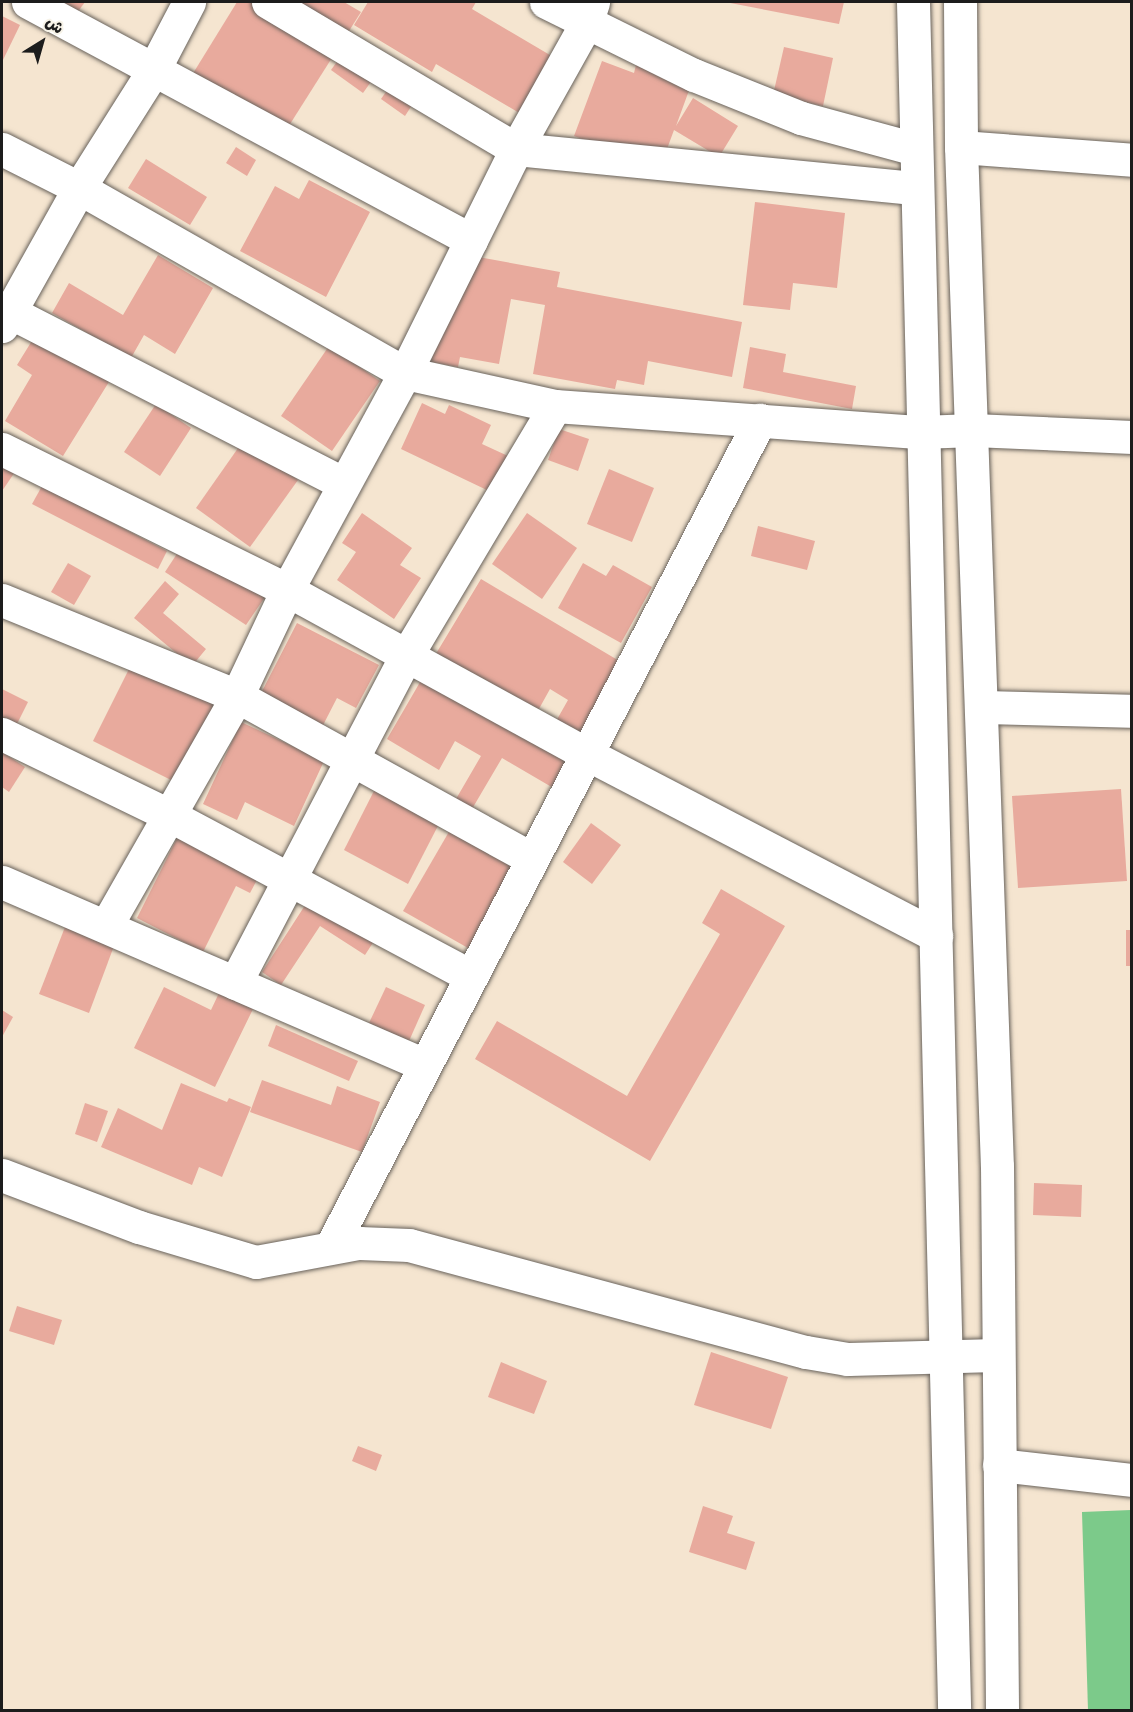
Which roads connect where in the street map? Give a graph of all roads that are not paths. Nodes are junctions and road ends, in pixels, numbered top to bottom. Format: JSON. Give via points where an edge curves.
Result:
{"nodes":[{"id":1,"x":28,"y":2,"type":"edge"},
{"id":2,"x":189,"y":2,"type":"edge"},
{"id":3,"x":268,"y":2,"type":"edge"},
{"id":4,"x":546,"y":2,"type":"edge"},
{"id":5,"x":913,"y":2,"type":"edge"},
{"id":6,"x":960,"y":2,"type":"edge"},
{"id":7,"x":589,"y":13,"type":"edge"},
{"id":8,"x":153,"y":70,"type":"junction"},
{"id":9,"x":961,"y":147,"type":"junction"},
{"id":10,"x":2,"y":149,"type":"edge"},
{"id":11,"x":516,"y":149,"type":"junction"},
{"id":12,"x":915,"y":149,"type":"junction"},
{"id":13,"x":1131,"y":160,"type":"edge"},
{"id":14,"x":79,"y":188,"type":"junction"},
{"id":15,"x":916,"y":188,"type":"junction"},
{"id":16,"x":471,"y":240,"type":"junction"},
{"id":17,"x":4,"y":315,"type":"edge"},
{"id":18,"x":405,"y":373,"type":"junction"},
{"id":19,"x":555,"y":406,"type":"junction"},
{"id":20,"x":760,"y":420,"type":"junction"},
{"id":21,"x":972,"y":430,"type":"junction"},
{"id":22,"x":921,"y":432,"type":"junction"},
{"id":23,"x":1131,"y":437,"type":"edge"},
{"id":24,"x":2,"y":449,"type":"edge"},
{"id":25,"x":342,"y":483,"type":"junction"},
{"id":26,"x":287,"y":590,"type":"junction"},
{"id":27,"x":2,"y":600,"type":"edge"},
{"id":28,"x":405,"y":658,"type":"junction"},
{"id":29,"x":237,"y":696,"type":"junction"},
{"id":30,"x":982,"y":707,"type":"junction"},
{"id":31,"x":1131,"y":711,"type":"edge"},
{"id":32,"x":2,"y":734,"type":"edge"},
{"id":33,"x":585,"y":753,"type":"junction"},
{"id":34,"x":354,"y":760,"type":"junction"},
{"id":35,"x":169,"y":815,"type":"junction"},
{"id":36,"x":530,"y":858,"type":"junction"},
{"id":37,"x":292,"y":880,"type":"junction"},
{"id":38,"x":2,"y":882,"type":"edge"},
{"id":39,"x":106,"y":926,"type":"junction"},
{"id":40,"x":936,"y":936,"type":"junction"},
{"id":41,"x":469,"y":975,"type":"junction"},
{"id":42,"x":235,"y":983,"type":"junction"},
{"id":43,"x":423,"y":1064,"type":"junction"},
{"id":44,"x":2,"y":1175,"type":"edge"},
{"id":45,"x":331,"y":1247,"type":"junction"},
{"id":46,"x":998,"y":1354,"type":"junction"},
{"id":47,"x":946,"y":1357,"type":"junction"},
{"id":48,"x":999,"y":1464,"type":"junction"},
{"id":49,"x":1131,"y":1480,"type":"edge"},
{"id":50,"x":954,"y":1710,"type":"edge"},
{"id":51,"x":1002,"y":1710,"type":"edge"}],
"edges":[{"from":1,"to":8,"type":"street"},
{"from":2,"to":8,"type":"street"},
{"from":3,"to":11,"type":"street"},
{"from":4,"to":7,"type":"street"},
{"from":5,"to":12,"type":"street"},
{"from":6,"to":9,"type":"street"},
{"from":7,"to":11,"type":"street"},
{"from":7,"to":12,"type":"street","via":[[694,75],[801,118]]},
{"from":8,"to":14,"type":"street"},
{"from":8,"to":16,"type":"street"},
{"from":9,"to":13,"type":"street"},
{"from":9,"to":21,"type":"street"},
{"from":10,"to":14,"type":"street"},
{"from":11,"to":15,"type":"street"},
{"from":11,"to":16,"type":"street"},
{"from":12,"to":15,"type":"street"},
{"from":14,"to":17,"type":"street"},
{"from":14,"to":18,"type":"street"},
{"from":15,"to":22,"type":"street"},
{"from":16,"to":18,"type":"street"},
{"from":17,"to":25,"type":"street"},
{"from":18,"to":19,"type":"street"},
{"from":18,"to":25,"type":"street"},
{"from":19,"to":20,"type":"street"},
{"from":19,"to":28,"type":"street"},
{"from":20,"to":22,"type":"street"},
{"from":20,"to":33,"type":"street"},
{"from":21,"to":22,"type":"street"},
{"from":21,"to":23,"type":"street"},
{"from":21,"to":30,"type":"street"},
{"from":22,"to":40,"type":"street"},
{"from":24,"to":26,"type":"street"},
{"from":25,"to":26,"type":"street"},
{"from":26,"to":28,"type":"street"},
{"from":26,"to":29,"type":"street"},
{"from":27,"to":29,"type":"street"},
{"from":28,"to":33,"type":"street"},
{"from":28,"to":34,"type":"street"},
{"from":29,"to":34,"type":"street"},
{"from":29,"to":35,"type":"street"},
{"from":30,"to":31,"type":"street"},
{"from":30,"to":46,"type":"street"},
{"from":32,"to":35,"type":"street"},
{"from":33,"to":36,"type":"street"},
{"from":33,"to":40,"type":"street"},
{"from":34,"to":36,"type":"street"},
{"from":34,"to":37,"type":"street"},
{"from":35,"to":37,"type":"street"},
{"from":35,"to":39,"type":"street"},
{"from":36,"to":41,"type":"street"},
{"from":37,"to":41,"type":"street"},
{"from":37,"to":42,"type":"street"},
{"from":38,"to":39,"type":"street"},
{"from":39,"to":42,"type":"street"},
{"from":40,"to":47,"type":"street"},
{"from":41,"to":43,"type":"street"},
{"from":42,"to":43,"type":"street"},
{"from":43,"to":45,"type":"street"},
{"from":44,"to":45,"type":"street","via":[[138,1227],[255,1262]]},
{"from":45,"to":47,"type":"street","via":[[359,1243],[409,1245],[806,1352],[847,1359]]},
{"from":46,"to":47,"type":"street"},
{"from":46,"to":48,"type":"street"},
{"from":47,"to":50,"type":"street"},
{"from":48,"to":49,"type":"street"},
{"from":48,"to":51,"type":"street"}]}
